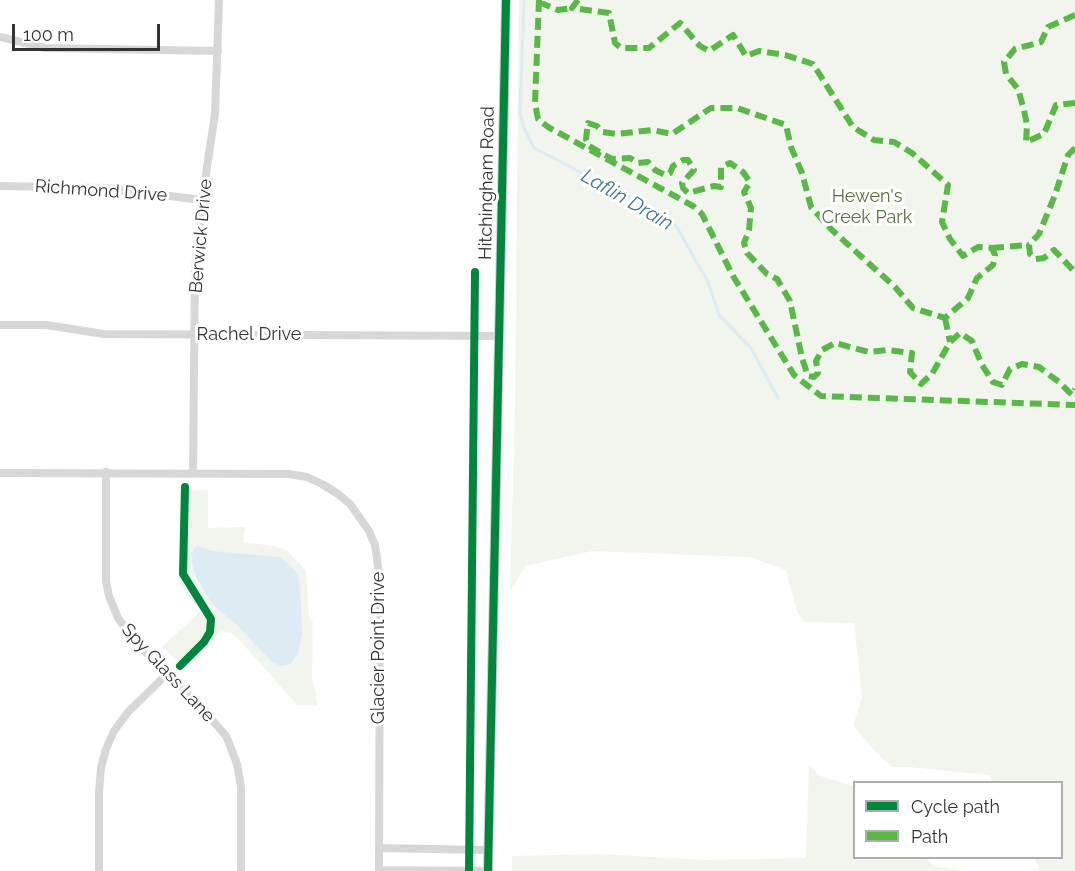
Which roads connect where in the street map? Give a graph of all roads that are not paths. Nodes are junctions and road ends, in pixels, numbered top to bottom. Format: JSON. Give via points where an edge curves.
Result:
{"nodes":[{"id":1,"x":219,"y":0,"type":"edge"},
{"id":2,"x":506,"y":0,"type":"edge"},
{"id":3,"x":0,"y":37,"type":"edge"},
{"id":4,"x":218,"y":51,"type":"junction"},
{"id":5,"x":0,"y":186,"type":"edge"},
{"id":6,"x":202,"y":200,"type":"junction"},
{"id":7,"x":0,"y":325,"type":"edge"},
{"id":8,"x":195,"y":335,"type":"junction"},
{"id":9,"x":498,"y":336,"type":"junction"},
{"id":10,"x":106,"y":472,"type":"junction"},
{"id":11,"x":193,"y":472,"type":"junction"},
{"id":12,"x":0,"y":473,"type":"edge"},
{"id":13,"x":167,"y":674,"type":"junction"},
{"id":14,"x":379,"y":848,"type":"junction"},
{"id":15,"x":489,"y":850,"type":"junction"},
{"id":16,"x":99,"y":871,"type":"edge"},
{"id":17,"x":241,"y":871,"type":"edge"},
{"id":18,"x":379,"y":871,"type":"edge"},
{"id":19,"x":488,"y":871,"type":"edge"}],
"edges":[{"from":1,"to":4,"type":"street","name":"Berwick Drive"},
{"from":2,"to":9,"type":"street","name":"Hitchingham Road"},
{"from":3,"to":4,"type":"street","via":[[45,48]]},
{"from":4,"to":6,"type":"street","name":"Berwick Drive","via":[[215,114]]},
{"from":5,"to":6,"type":"street","name":"Richmond Drive","via":[[121,189]]},
{"from":6,"to":8,"type":"street","name":"Berwick Drive","via":[[195,270]]},
{"from":7,"to":8,"type":"street","name":"Rachel Drive","via":[[46,325],[104,334]]},
{"from":8,"to":9,"type":"street","name":"Rachel Drive"},
{"from":8,"to":11,"type":"street","name":"Berwick Drive"},
{"from":9,"to":15,"type":"street","name":"Hitchingham Road"},
{"from":10,"to":11,"type":"street","name":"Glacier Point Drive"},
{"from":10,"to":12,"type":"street","name":"Glacier Point Drive"},
{"from":10,"to":13,"type":"street","name":"Spy Glass Lane","via":[[109,596],[118,618],[136,643]]},
{"from":11,"to":14,"type":"street","name":"Glacier Point Drive","via":[[307,477],[350,504],[369,531],[381,580]]},
{"from":13,"to":16,"type":"street","via":[[128,711],[106,749],[99,792]]},
{"from":13,"to":17,"type":"street","name":"Spy Glass Lane","via":[[226,736],[233,752],[241,787]]},
{"from":14,"to":15,"type":"street"},
{"from":14,"to":18,"type":"street","name":"Glacier Point Drive"},
{"from":15,"to":19,"type":"street","name":"Hitchingham Road"},
{"from":18,"to":19,"type":"street"}]}
